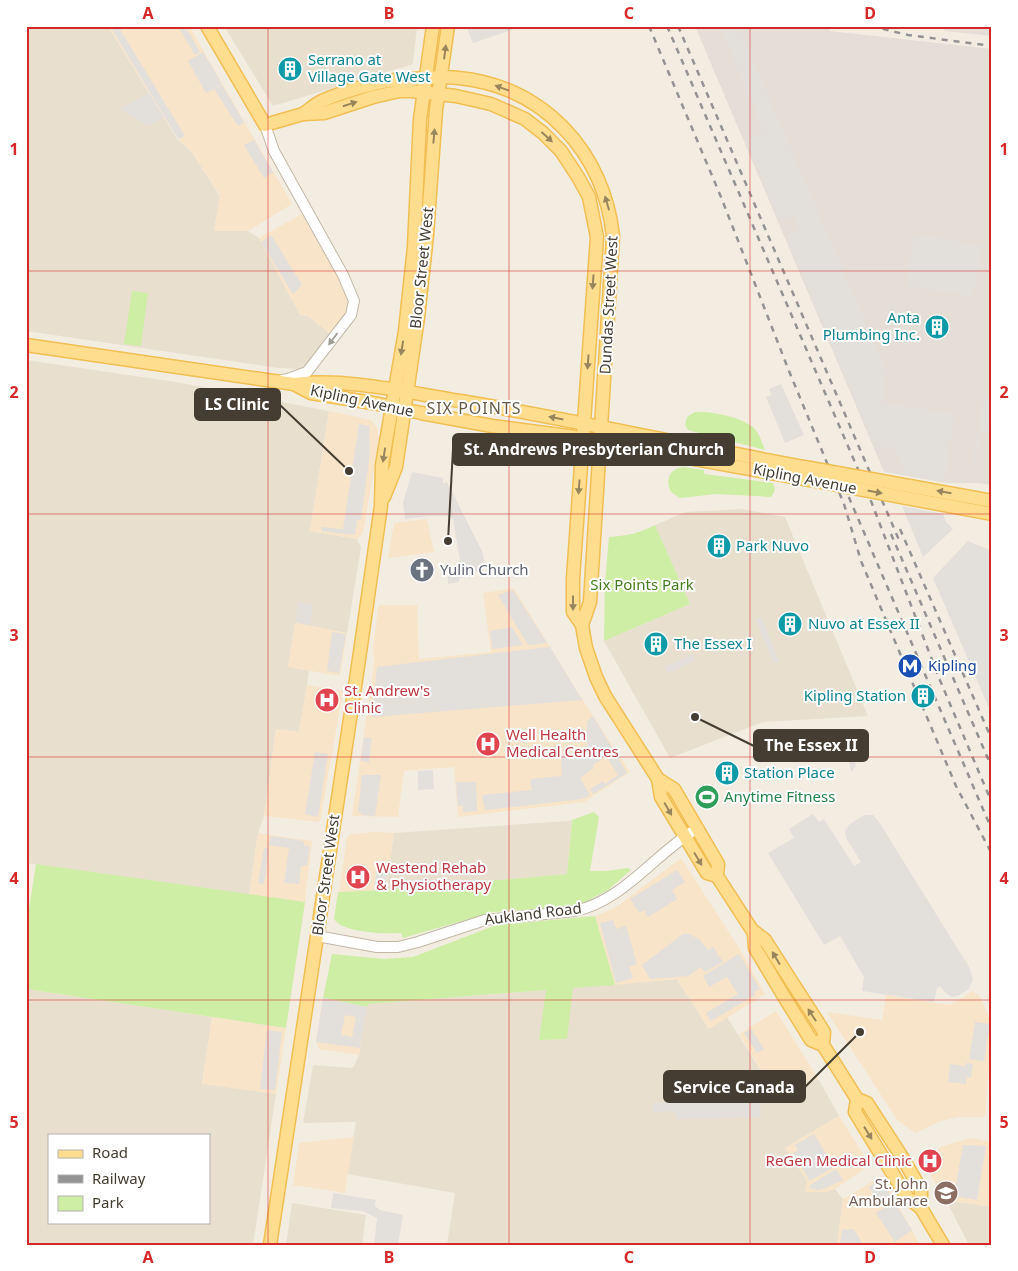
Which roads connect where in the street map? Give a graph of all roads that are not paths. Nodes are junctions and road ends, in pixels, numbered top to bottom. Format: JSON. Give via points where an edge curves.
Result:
{"nodes":[{"id":1,"x":207,"y":26,"type":"edge"},
{"id":2,"x":433,"y":26,"type":"edge"},
{"id":3,"x":448,"y":26,"type":"edge"},
{"id":4,"x":441,"y":78,"type":"junction"},
{"id":5,"x":427,"y":79,"type":"junction"},
{"id":6,"x":424,"y":92,"type":"junction"},
{"id":7,"x":439,"y":94,"type":"junction"},
{"id":8,"x":302,"y":114,"type":"junction"},
{"id":9,"x":265,"y":125,"type":"junction"},
{"id":10,"x":26,"y":345,"type":"edge"},
{"id":11,"x":267,"y":381,"type":"junction"},
{"id":12,"x":294,"y":384,"type":"junction"},
{"id":13,"x":401,"y":391,"type":"junction"},
{"id":14,"x":398,"y":408,"type":"junction"},
{"id":15,"x":584,"y":424,"type":"junction"},
{"id":16,"x":601,"y":427,"type":"junction"},
{"id":17,"x":582,"y":439,"type":"junction"},
{"id":18,"x":600,"y":442,"type":"junction"},
{"id":19,"x":758,"y":464,"type":"junction"},
{"id":20,"x":992,"y":501,"type":"edge"},
{"id":21,"x":992,"y":514,"type":"edge"},
{"id":22,"x":582,"y":625,"type":"junction"},
{"id":23,"x":658,"y":779,"type":"junction"},
{"id":24,"x":698,"y":828,"type":"junction"},
{"id":25,"x":684,"y":836,"type":"junction"},
{"id":26,"x":717,"y":876,"type":"junction"},
{"id":27,"x":317,"y":936,"type":"junction"},
{"id":28,"x":270,"y":1245,"type":"edge"},
{"id":29,"x":943,"y":1245,"type":"edge"}],
"edges":[{"from":1,"to":9,"type":"main road"},
{"from":2,"to":5,"type":"main road","name":"Bloor Street West"},
{"from":4,"to":3,"type":"main road","name":"Bloor Street West","one_way":true},
{"from":4,"to":5,"type":"main road","name":"Dundas Street West"},
{"from":4,"to":7,"type":"main road","name":"Bloor Street West"},
{"from":16,"to":4,"type":"main road","name":"Dundas Street West","one_way":true,"via":[[613,236],[609,206],[599,178],[575,139],[534,104],[485,83],[458,77]]},
{"from":5,"to":6,"type":"main road","name":"Bloor Street West"},
{"from":5,"to":8,"type":"main road","name":"Dundas Street West","via":[[397,80],[362,88],[321,101]]},
{"from":6,"to":7,"type":"main road","name":"Dundas Street West"},
{"from":8,"to":6,"type":"main road","name":"Dundas Street West","one_way":true,"via":[[324,113],[384,94]]},
{"from":6,"to":13,"type":"main road","name":"Bloor Street West","one_way":true},
{"from":13,"to":7,"type":"main road","name":"Bloor Street West","one_way":true,"via":[[425,261]]},
{"from":7,"to":15,"type":"main road","name":"Dundas Street West","one_way":true,"via":[[491,104],[525,119],[561,151],[589,197],[597,237]]},
{"from":8,"to":9,"type":"main road","name":"Dundas Street West"},
{"from":9,"to":11,"type":"street","one_way":true,"via":[[274,151],[343,275],[354,301],[348,320],[307,372],[288,379]]},
{"from":10,"to":11,"type":"main road","name":"Kipling Avenue"},
{"from":11,"to":12,"type":"main road","name":"Kipling Avenue"},
{"from":12,"to":13,"type":"main road","name":"Kipling Avenue","via":[[316,382]]},
{"from":12,"to":14,"type":"main road","name":"Kipling Avenue","via":[[311,393]]},
{"from":13,"to":14,"type":"main road","name":"Bloor Street West"},
{"from":15,"to":13,"type":"main road","name":"Kipling Avenue","one_way":true},
{"from":14,"to":17,"type":"main road","name":"Kipling Avenue"},
{"from":14,"to":27,"type":"main road","name":"Bloor Street West","via":[[382,465],[381,506]]},
{"from":15,"to":16,"type":"main road","name":"Kipling Avenue"},
{"from":15,"to":17,"type":"main road","name":"Dundas Street West"},
{"from":16,"to":18,"type":"main road","name":"Dundas Street West"},
{"from":16,"to":19,"type":"main road","name":"Kipling Avenue"},
{"from":17,"to":18,"type":"main road","name":"Kipling Avenue"},
{"from":17,"to":22,"type":"main road","name":"Dundas Street West","one_way":true,"via":[[572,612]]},
{"from":18,"to":19,"type":"main road","name":"Kipling Avenue"},
{"from":18,"to":22,"type":"main road","name":"Dundas Street West","via":[[590,602]]},
{"from":20,"to":19,"type":"main road","name":"Kipling Avenue","one_way":true,"bridge":true},
{"from":19,"to":21,"type":"main road","name":"Kipling Avenue","one_way":true,"bridge":true},
{"from":22,"to":23,"type":"main road","name":"Dundas Street West","via":[[586,648],[605,696]]},
{"from":23,"to":24,"type":"main road","name":"Dundas Street West","via":[[674,789]]},
{"from":23,"to":25,"type":"main road","name":"Dundas Street West","one_way":true,"via":[[661,797]]},
{"from":24,"to":25,"type":"street","name":"Aukland Road"},
{"from":24,"to":26,"type":"main road","name":"Dundas Street West","via":[[718,864]]},
{"from":25,"to":26,"type":"main road","name":"Dundas Street West","one_way":true,"via":[[707,873]]},
{"from":25,"to":27,"type":"street","name":"Aukland Road","via":[[617,892],[587,908],[485,920],[398,947],[377,947]]},
{"from":26,"to":29,"type":"main road","name":"Dundas Street West","via":[[754,933],[765,940],[824,1032],[823,1044],[857,1099],[855,1112],[907,1197],[921,1208]]},
{"from":27,"to":28,"type":"main road","name":"Bloor Street West"}]}
